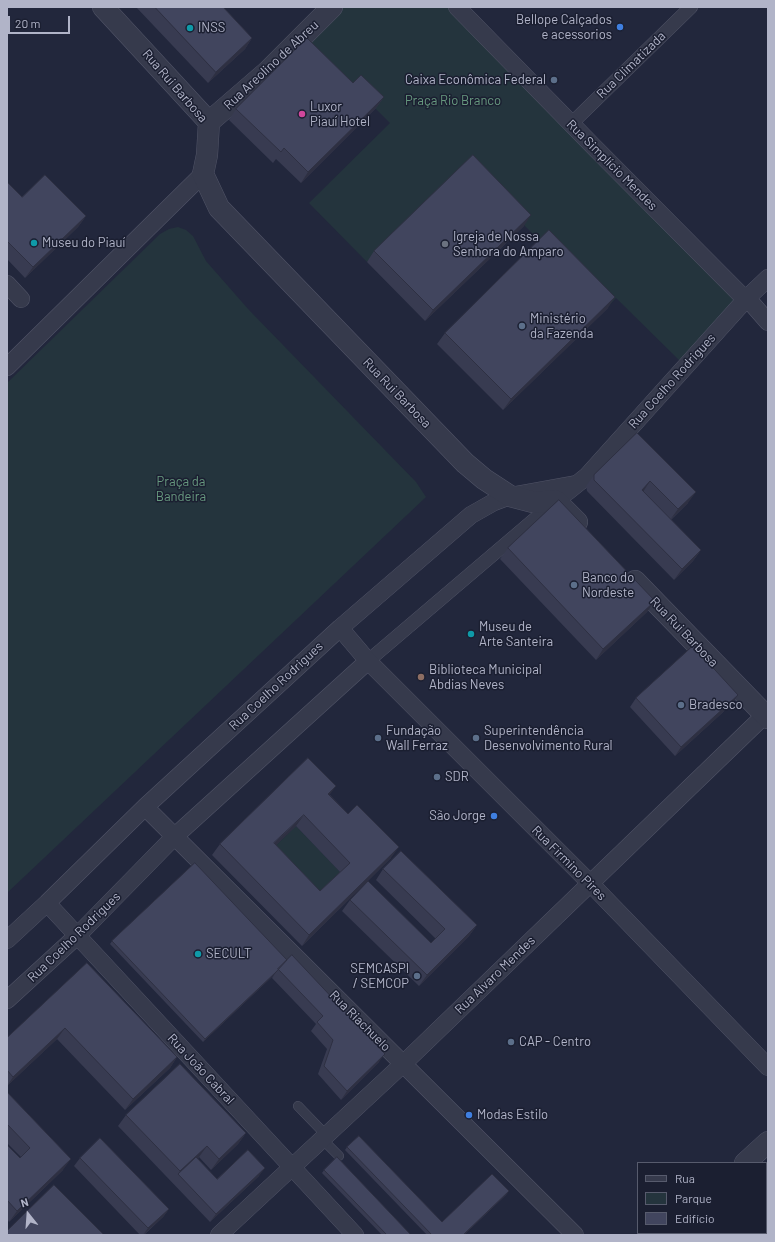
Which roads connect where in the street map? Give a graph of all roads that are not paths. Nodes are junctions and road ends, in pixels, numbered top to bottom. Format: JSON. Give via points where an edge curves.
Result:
{"nodes":[{"id":1,"x":103,"y":7,"type":"edge"},
{"id":2,"x":332,"y":7,"type":"edge"},
{"id":3,"x":457,"y":7,"type":"edge"},
{"id":4,"x":691,"y":7,"type":"edge"},
{"id":5,"x":209,"y":122,"type":"junction"},
{"id":6,"x":571,"y":124,"type":"junction"},
{"id":7,"x":203,"y":174,"type":"junction"},
{"id":8,"x":768,"y":278,"type":"edge"},
{"id":9,"x":7,"y":284,"type":"edge"},
{"id":10,"x":747,"y":298,"type":"junction"},
{"id":11,"x":21,"y":299,"type":"dead end"},
{"id":12,"x":768,"y":322,"type":"edge"},
{"id":13,"x":7,"y":367,"type":"edge"},
{"id":14,"x":576,"y":484,"type":"junction"},
{"id":15,"x":510,"y":496,"type":"junction"},
{"id":16,"x":556,"y":501,"type":"junction"},
{"id":17,"x":589,"y":534,"type":"edge"},
{"id":18,"x":622,"y":568,"type":"edge"},
{"id":19,"x":340,"y":628,"type":"junction"},
{"id":20,"x":368,"y":660,"type":"junction"},
{"id":21,"x":767,"y":715,"type":"edge"},
{"id":22,"x":145,"y":807,"type":"junction"},
{"id":23,"x":174,"y":837,"type":"junction"},
{"id":24,"x":590,"y":883,"type":"junction"},
{"id":25,"x":47,"y":903,"type":"junction"},
{"id":26,"x":78,"y":936,"type":"junction"},
{"id":27,"x":7,"y":940,"type":"edge"},
{"id":28,"x":7,"y":1000,"type":"edge"},
{"id":29,"x":403,"y":1064,"type":"junction"},
{"id":30,"x":768,"y":1067,"type":"edge"},
{"id":31,"x":298,"y":1106,"type":"dead end"},
{"id":32,"x":324,"y":1137,"type":"junction"},
{"id":33,"x":768,"y":1142,"type":"edge"},
{"id":34,"x":339,"y":1156,"type":"dead end"},
{"id":35,"x":746,"y":1162,"type":"edge"},
{"id":36,"x":292,"y":1167,"type":"junction"},
{"id":37,"x":219,"y":1235,"type":"edge"},
{"id":38,"x":356,"y":1235,"type":"edge"},
{"id":39,"x":575,"y":1235,"type":"edge"}],
"edges":[{"from":1,"to":5,"type":"street","name":"Rua Rui Barbosa"},
{"from":2,"to":5,"type":"street","name":"Rua Areolino de Abreu","via":[[268,71]]},
{"from":3,"to":6,"type":"street","name":"Rua Simplício Mendes"},
{"from":4,"to":6,"type":"street","name":"Rua Climatizada"},
{"from":5,"to":7,"type":"street","name":"Rua Rui Barbosa"},
{"from":6,"to":10,"type":"street","name":"Rua Simplício Mendes"},
{"from":7,"to":13,"type":"street"},
{"from":7,"to":15,"type":"street","name":"Rua Rui Barbosa","via":[[219,208],[465,463]]},
{"from":8,"to":10,"type":"street","name":"Rua Coelho Rodrigues"},
{"from":9,"to":11,"type":"street"},
{"from":10,"to":12,"type":"street","name":"Rua Simplício Mendes"},
{"from":10,"to":14,"type":"street","name":"Rua Coelho Rodrigues","via":[[587,476]]},
{"from":14,"to":15,"type":"street","name":"Rua Coelho Rodrigues"},
{"from":14,"to":16,"type":"street","name":"Rua Coelho Rodrigues"},
{"from":15,"to":16,"type":"street","name":"Rua Rui Barbosa","via":[[533,502]]},
{"from":15,"to":19,"type":"street","name":"Rua Coelho Rodrigues","via":[[470,515]]},
{"from":16,"to":17,"type":"street"},
{"from":16,"to":20,"type":"street"},
{"from":18,"to":21,"type":"street","name":"Rua Rui Barbosa"},
{"from":19,"to":20,"type":"street","name":"Rua Firmino Pires"},
{"from":19,"to":22,"type":"street","name":"Rua Coelho Rodrigues"},
{"from":20,"to":23,"type":"street","name":"Rua Coelho Rodrigues"},
{"from":20,"to":24,"type":"street","name":"Rua Firmino Pires"},
{"from":21,"to":24,"type":"street","name":"Rua Alvaro Mendes"},
{"from":22,"to":23,"type":"street","name":"Rua Riachuelo"},
{"from":22,"to":25,"type":"street","name":"Rua Coelho Rodrigues"},
{"from":23,"to":26,"type":"street","name":"Rua Coelho Rodrigues"},
{"from":23,"to":29,"type":"street","name":"Rua Riachuelo"},
{"from":24,"to":29,"type":"street","name":"Rua Alvaro Mendes"},
{"from":24,"to":30,"type":"street","name":"Rua Firmino Pires"},
{"from":25,"to":26,"type":"street","name":"Rua João Cabral"},
{"from":25,"to":27,"type":"street","name":"Rua Coelho Rodrigues"},
{"from":26,"to":28,"type":"street","name":"Rua Coelho Rodrigues"},
{"from":26,"to":36,"type":"street","name":"Rua João Cabral"},
{"from":29,"to":32,"type":"street","name":"Rua Alvaro Mendes"},
{"from":29,"to":39,"type":"street","name":"Rua Riachuelo"},
{"from":31,"to":32,"type":"lane"},
{"from":32,"to":34,"type":"lane"},
{"from":32,"to":36,"type":"street","name":"Rua Alvaro Mendes"},
{"from":33,"to":35,"type":"street"},
{"from":36,"to":37,"type":"street","name":"Rua Alvaro Mendes"},
{"from":36,"to":38,"type":"street","name":"Rua João Cabral"}]}
